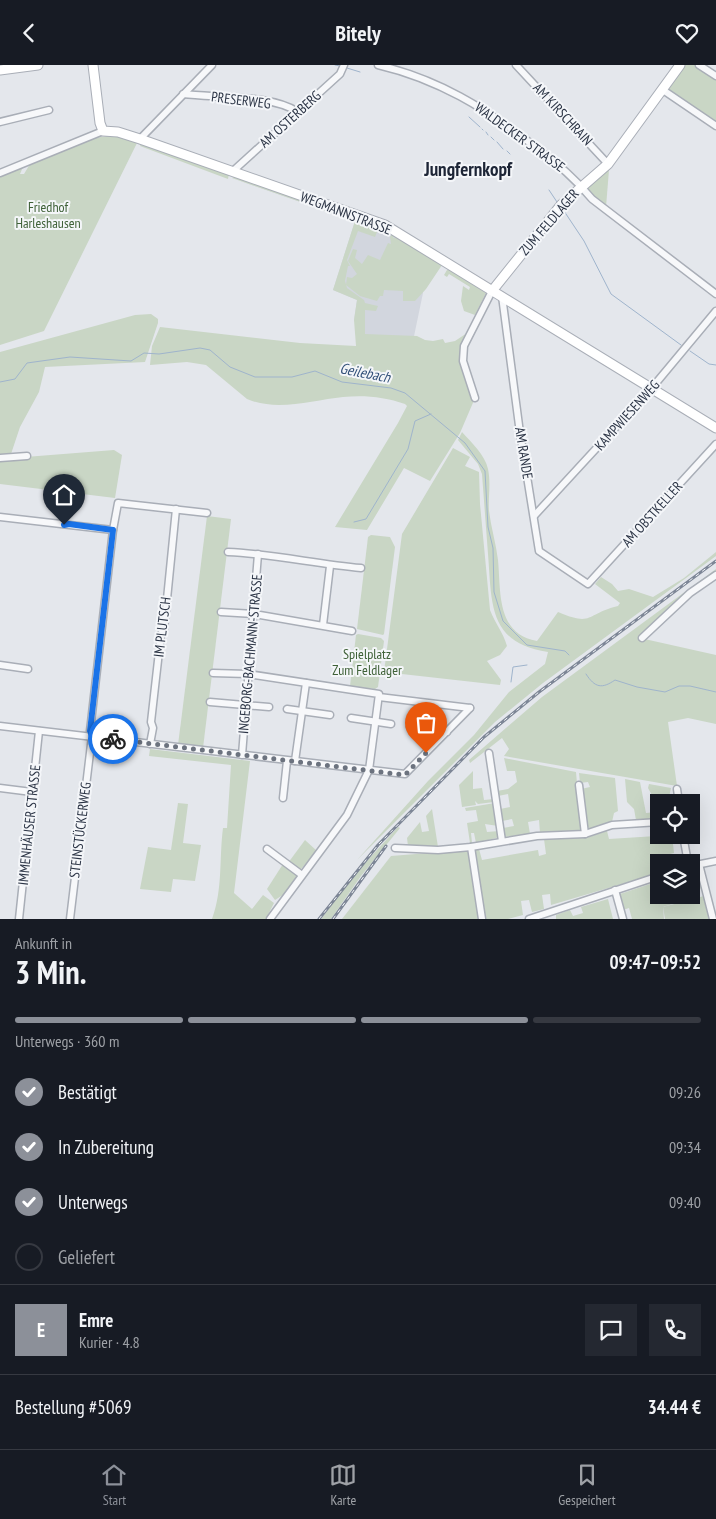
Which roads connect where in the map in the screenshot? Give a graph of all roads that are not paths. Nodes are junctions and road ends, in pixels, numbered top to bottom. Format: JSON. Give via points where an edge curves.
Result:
{"nodes":[{"id":1,"x":38,"y":65,"type":"edge"},
{"id":2,"x":93,"y":65,"type":"edge"},
{"id":3,"x":212,"y":65,"type":"edge"},
{"id":4,"x":344,"y":65,"type":"edge"},
{"id":5,"x":378,"y":65,"type":"edge"},
{"id":6,"x":516,"y":65,"type":"edge"},
{"id":7,"x":680,"y":65,"type":"edge"},
{"id":8,"x":699,"y":65,"type":"edge"},
{"id":9,"x":25,"y":66,"type":"edge"},
{"id":10,"x":0,"y":70,"type":"edge"},
{"id":11,"x":716,"y":75,"type":"edge"},
{"id":12,"x":663,"y":90,"type":"junction"},
{"id":13,"x":183,"y":94,"type":"junction"},
{"id":14,"x":48,"y":110,"type":"dead end"},
{"id":15,"x":298,"y":112,"type":"junction"},
{"id":16,"x":0,"y":122,"type":"edge"},
{"id":17,"x":716,"y":126,"type":"edge"},
{"id":18,"x":103,"y":131,"type":"junction"},
{"id":19,"x":140,"y":139,"type":"junction"},
{"id":20,"x":608,"y":165,"type":"junction"},
{"id":21,"x":233,"y":171,"type":"junction"},
{"id":22,"x":0,"y":173,"type":"edge"},
{"id":23,"x":582,"y":185,"type":"junction"},
{"id":24,"x":492,"y":291,"type":"junction"},
{"id":25,"x":716,"y":294,"type":"edge"},
{"id":26,"x":502,"y":296,"type":"junction"},
{"id":27,"x":716,"y":311,"type":"edge"},
{"id":28,"x":651,"y":389,"type":"junction"},
{"id":29,"x":476,"y":398,"type":"dead end"},
{"id":30,"x":716,"y":429,"type":"edge"},
{"id":31,"x":716,"y":444,"type":"edge"},
{"id":32,"x":26,"y":456,"type":"dead end"},
{"id":33,"x":0,"y":458,"type":"edge"},
{"id":34,"x":176,"y":509,"type":"junction"},
{"id":35,"x":207,"y":513,"type":"dead end"},
{"id":36,"x":534,"y":516,"type":"junction"},
{"id":37,"x":0,"y":517,"type":"edge"},
{"id":38,"x":113,"y":530,"type":"junction"},
{"id":39,"x":228,"y":552,"type":"dead end"},
{"id":40,"x":258,"y":554,"type":"junction"},
{"id":41,"x":330,"y":565,"type":"junction"},
{"id":42,"x":361,"y":568,"type":"dead end"},
{"id":43,"x":714,"y":576,"type":"edge"},
{"id":44,"x":588,"y":584,"type":"joint"},
{"id":45,"x":716,"y":585,"type":"edge"},
{"id":46,"x":221,"y":612,"type":"dead end"},
{"id":47,"x":254,"y":614,"type":"junction"},
{"id":48,"x":323,"y":625,"type":"junction"},
{"id":49,"x":352,"y":631,"type":"dead end"},
{"id":50,"x":642,"y":637,"type":"dead end"},
{"id":51,"x":0,"y":665,"type":"edge"},
{"id":52,"x":28,"y":669,"type":"dead end"},
{"id":53,"x":213,"y":673,"type":"dead end"},
{"id":54,"x":248,"y":674,"type":"junction"},
{"id":55,"x":306,"y":683,"type":"junction"},
{"id":56,"x":379,"y":695,"type":"junction"},
{"id":57,"x":210,"y":702,"type":"dead end"},
{"id":58,"x":246,"y":705,"type":"junction"},
{"id":59,"x":269,"y":707,"type":"dead end"},
{"id":60,"x":287,"y":709,"type":"dead end"},
{"id":61,"x":302,"y":711,"type":"junction"},
{"id":62,"x":330,"y":715,"type":"dead end"},
{"id":63,"x":351,"y":718,"type":"dead end"},
{"id":64,"x":376,"y":723,"type":"junction"},
{"id":65,"x":391,"y":725,"type":"dead end"},
{"id":66,"x":0,"y":726,"type":"edge"},
{"id":67,"x":410,"y":727,"type":"dead end"},
{"id":68,"x":39,"y":731,"type":"junction"},
{"id":69,"x":447,"y":731,"type":"junction"},
{"id":70,"x":92,"y":736,"type":"junction"},
{"id":71,"x":150,"y":744,"type":"junction"},
{"id":72,"x":489,"y":753,"type":"dead end"},
{"id":73,"x":242,"y":755,"type":"junction"},
{"id":74,"x":287,"y":761,"type":"junction"},
{"id":75,"x":295,"y":761,"type":"junction"},
{"id":76,"x":369,"y":770,"type":"junction"},
{"id":77,"x":578,"y":785,"type":"dead end"},
{"id":78,"x":0,"y":788,"type":"edge"},
{"id":79,"x":676,"y":789,"type":"dead end"},
{"id":80,"x":32,"y":792,"type":"junction"},
{"id":81,"x":677,"y":794,"type":"edge"},
{"id":82,"x":283,"y":798,"type":"dead end"},
{"id":83,"x":650,"y":823,"type":"edge"},
{"id":84,"x":584,"y":834,"type":"junction"},
{"id":85,"x":502,"y":841,"type":"junction"},
{"id":86,"x":471,"y":847,"type":"junction"},
{"id":87,"x":395,"y":848,"type":"dead end"},
{"id":88,"x":266,"y":849,"type":"dead end"},
{"id":89,"x":716,"y":861,"type":"edge"},
{"id":90,"x":700,"y":864,"type":"edge"},
{"id":91,"x":700,"y":868,"type":"edge"},
{"id":92,"x":302,"y":875,"type":"junction"},
{"id":93,"x":650,"y":879,"type":"edge"},
{"id":94,"x":615,"y":891,"type":"junction"},
{"id":95,"x":552,"y":916,"type":"edge"},
{"id":96,"x":19,"y":919,"type":"edge"},
{"id":97,"x":70,"y":919,"type":"edge"},
{"id":98,"x":270,"y":919,"type":"edge"},
{"id":99,"x":482,"y":919,"type":"edge"},
{"id":100,"x":529,"y":919,"type":"edge"},
{"id":101,"x":623,"y":919,"type":"edge"},
{"id":102,"x":713,"y":919,"type":"edge"}],
"edges":[{"from":1,"to":9,"type":"street"},
{"from":2,"to":18,"type":"street"},
{"from":3,"to":13,"type":"street"},
{"from":4,"to":15,"type":"street","name":"AM OSTERBERG","via":[[340,74]]},
{"from":5,"to":23,"type":"street","name":"WALDECKER STRASSE","via":[[426,79],[463,96],[496,117]]},
{"from":6,"to":20,"type":"street","name":"AM KIRSCHRAIN"},
{"from":7,"to":12,"type":"street","name":"ZUM FELDLAGER"},
{"from":8,"to":11,"type":"street"},
{"from":9,"to":10,"type":"street"},
{"from":12,"to":17,"type":"street"},
{"from":12,"to":20,"type":"street","name":"ZUM FELDLAGER"},
{"from":13,"to":15,"type":"street","name":"PRESERWEG","via":[[250,99],[289,106]]},
{"from":13,"to":19,"type":"street"},
{"from":14,"to":16,"type":"street"},
{"from":15,"to":21,"type":"street","name":"AM OSTERBERG"},
{"from":18,"to":19,"type":"street","name":"WEGMANNSTRASSE"},
{"from":18,"to":22,"type":"street"},
{"from":19,"to":21,"type":"street","name":"WEGMANNSTRASSE"},
{"from":20,"to":23,"type":"street","name":"ZUM FELDLAGER"},
{"from":21,"to":24,"type":"street","name":"WEGMANNSTRASSE","via":[[385,225]]},
{"from":23,"to":24,"type":"street","name":"ZUM FELDLAGER","via":[[561,205]]},
{"from":23,"to":25,"type":"street","name":"WALDECKER STRASSE","via":[[592,199]]},
{"from":24,"to":26,"type":"street","name":"WEGMANNSTRASSE"},
{"from":24,"to":29,"type":"street","name":"ZUM FELDLAGER","via":[[464,346],[463,361]]},
{"from":26,"to":28,"type":"street","name":"WEGMANNSTRASSE"},
{"from":26,"to":36,"type":"street","name":"AM RANDE"},
{"from":27,"to":28,"type":"street","name":"KAMPWIESENWEG"},
{"from":28,"to":30,"type":"street","name":"WEGMANNSTRASSE"},
{"from":28,"to":36,"type":"street","name":"KAMPWIESENWEG"},
{"from":31,"to":44,"type":"street","name":"AM OBSTKELLER"},
{"from":32,"to":33,"type":"street"},
{"from":34,"to":35,"type":"street"},
{"from":34,"to":38,"type":"street","name":"STEINSTÜCKERWEG","via":[[118,503]]},
{"from":34,"to":71,"type":"street","name":"IM PLUTSCH"},
{"from":36,"to":44,"type":"street","name":"AM RANDE","via":[[539,551]]},
{"from":37,"to":38,"type":"street"},
{"from":38,"to":70,"type":"street","name":"STEINSTÜCKERWEG"},
{"from":39,"to":40,"type":"street"},
{"from":40,"to":41,"type":"street"},
{"from":40,"to":47,"type":"street","name":"INGEBORG-BACHMANN-STRASSE"},
{"from":41,"to":42,"type":"street"},
{"from":41,"to":48,"type":"street"},
{"from":43,"to":45,"type":"street"},
{"from":43,"to":50,"type":"street","via":[[690,593]]},
{"from":46,"to":47,"type":"street"},
{"from":47,"to":48,"type":"street"},
{"from":47,"to":54,"type":"street","name":"INGEBORG-BACHMANN-STRASSE"},
{"from":48,"to":49,"type":"street"},
{"from":51,"to":52,"type":"street"},
{"from":53,"to":54,"type":"street"},
{"from":54,"to":55,"type":"street"},
{"from":54,"to":58,"type":"street","name":"INGEBORG-BACHMANN-STRASSE"},
{"from":55,"to":56,"type":"street"},
{"from":55,"to":61,"type":"street"},
{"from":56,"to":64,"type":"street"},
{"from":56,"to":69,"type":"street","via":[[470,708]]},
{"from":57,"to":58,"type":"street"},
{"from":58,"to":59,"type":"street"},
{"from":58,"to":73,"type":"street","name":"INGEBORG-BACHMANN-STRASSE"},
{"from":60,"to":61,"type":"street"},
{"from":61,"to":62,"type":"street"},
{"from":61,"to":75,"type":"street"},
{"from":63,"to":64,"type":"street"},
{"from":64,"to":65,"type":"street"},
{"from":64,"to":76,"type":"street"},
{"from":66,"to":68,"type":"street"},
{"from":67,"to":69,"type":"street"},
{"from":68,"to":70,"type":"street"},
{"from":68,"to":80,"type":"street","name":"IMMENHÄUSER STRASSE"},
{"from":69,"to":76,"type":"street","via":[[405,775]]},
{"from":70,"to":71,"type":"street"},
{"from":70,"to":97,"type":"street","name":"STEINSTÜCKERWEG"},
{"from":71,"to":73,"type":"street"},
{"from":72,"to":85,"type":"street"},
{"from":73,"to":74,"type":"street"},
{"from":74,"to":75,"type":"street"},
{"from":74,"to":82,"type":"street"},
{"from":75,"to":76,"type":"street"},
{"from":76,"to":92,"type":"street","via":[[347,815]]},
{"from":77,"to":84,"type":"street"},
{"from":78,"to":80,"type":"street"},
{"from":79,"to":81,"type":"street"},
{"from":80,"to":96,"type":"street","name":"IMMENHÄUSER STRASSE"},
{"from":83,"to":84,"type":"street","via":[[612,825]]},
{"from":84,"to":85,"type":"street"},
{"from":85,"to":86,"type":"street"},
{"from":86,"to":87,"type":"street","via":[[438,850]]},
{"from":86,"to":99,"type":"street"},
{"from":88,"to":92,"type":"street"},
{"from":89,"to":90,"type":"street"},
{"from":91,"to":102,"type":"street"},
{"from":92,"to":98,"type":"street"},
{"from":93,"to":94,"type":"street"},
{"from":94,"to":95,"type":"street"},
{"from":94,"to":101,"type":"street"},
{"from":95,"to":100,"type":"street"}]}
